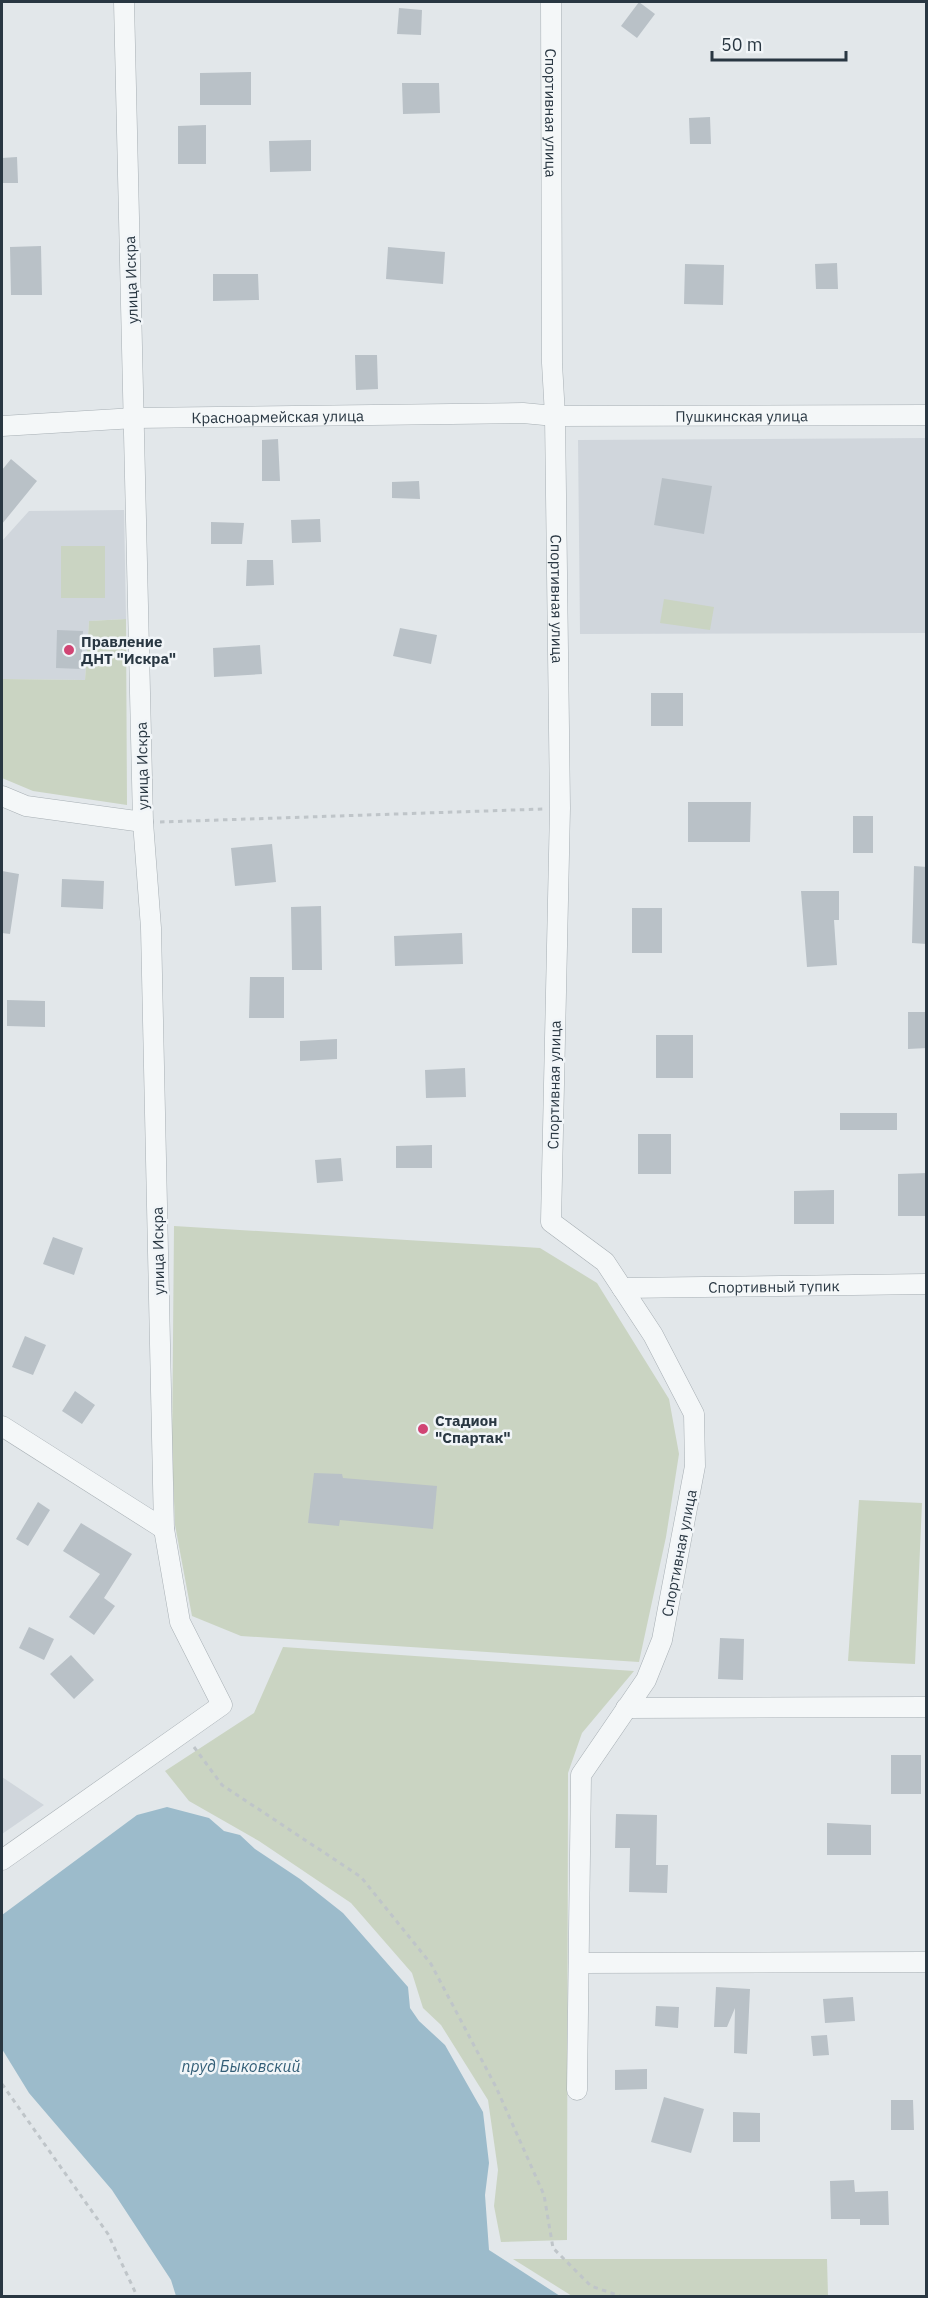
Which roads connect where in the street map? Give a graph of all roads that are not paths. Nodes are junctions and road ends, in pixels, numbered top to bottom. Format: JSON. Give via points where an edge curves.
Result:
{"nodes":[{"id":1,"x":124,"y":2,"type":"edge"},
{"id":2,"x":551,"y":2,"type":"edge"},
{"id":3,"x":927,"y":415,"type":"edge"},
{"id":4,"x":555,"y":416,"type":"junction"},
{"id":5,"x":135,"y":418,"type":"junction"},
{"id":6,"x":2,"y":426,"type":"edge"},
{"id":7,"x":2,"y":796,"type":"edge"},
{"id":8,"x":143,"y":822,"type":"junction"},
{"id":9,"x":927,"y":1284,"type":"edge"},
{"id":10,"x":622,"y":1288,"type":"junction"},
{"id":11,"x":2,"y":1426,"type":"edge"},
{"id":12,"x":164,"y":1530,"type":"junction"},
{"id":13,"x":927,"y":1707,"type":"edge"},
{"id":14,"x":626,"y":1708,"type":"junction"},
{"id":15,"x":2,"y":1860,"type":"edge"},
{"id":16,"x":927,"y":1962,"type":"edge"},
{"id":17,"x":579,"y":1963,"type":"junction"},
{"id":18,"x":577,"y":2090,"type":"dead end"}],
"edges":[{"from":1,"to":5,"type":"street","name":"улица Искра"},
{"from":2,"to":4,"type":"street","name":"Спортивная улица"},
{"from":3,"to":4,"type":"street","name":"Пушкинская улица"},
{"from":4,"to":5,"type":"street","name":"Красноармейская улица","via":[[523,413]]},
{"from":4,"to":10,"type":"street","name":"Спортивная улица","via":[[561,808],[551,1222],[605,1262]]},
{"from":5,"to":6,"type":"street","name":"Красноармейская улица"},
{"from":5,"to":8,"type":"street","name":"улица Искра"},
{"from":7,"to":8,"type":"street","via":[[26,806]]},
{"from":8,"to":12,"type":"street","name":"улица Искра","via":[[151,928]]},
{"from":9,"to":10,"type":"street","name":"Спортивный тупик"},
{"from":10,"to":14,"type":"street","name":"Спортивная улица","via":[[653,1335],[694,1414],[695,1466],[662,1640],[646,1680]]},
{"from":11,"to":12,"type":"street"},
{"from":12,"to":15,"type":"street","name":"улица Искра","via":[[180,1622],[222,1706]]},
{"from":13,"to":14,"type":"street"},
{"from":14,"to":17,"type":"street","name":"Спортивная улица","via":[[580,1775]]},
{"from":16,"to":17,"type":"street"},
{"from":17,"to":18,"type":"street","name":"Спортивная улица"}]}
